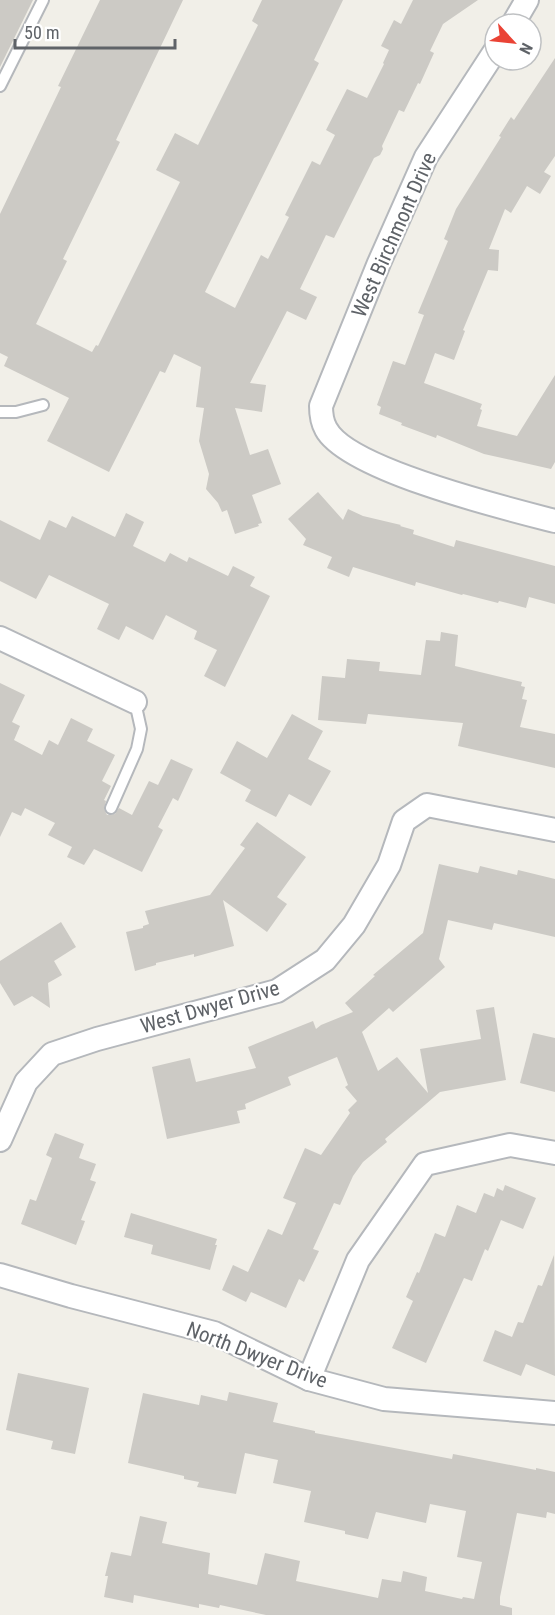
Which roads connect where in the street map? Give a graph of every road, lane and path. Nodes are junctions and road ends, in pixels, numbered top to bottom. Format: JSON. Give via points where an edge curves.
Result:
{"nodes":[{"id":1,"x":43,"y":0,"type":"edge"},
{"id":2,"x":483,"y":69,"type":"edge"},
{"id":3,"x":0,"y":86,"type":"edge"},
{"id":4,"x":43,"y":405,"type":"dead end"},
{"id":5,"x":0,"y":412,"type":"edge"},
{"id":6,"x":555,"y":521,"type":"edge"},
{"id":7,"x":0,"y":638,"type":"edge"},
{"id":8,"x":135,"y":702,"type":"joint"},
{"id":9,"x":111,"y":808,"type":"dead end"},
{"id":10,"x":555,"y":830,"type":"edge"},
{"id":11,"x":0,"y":1140,"type":"edge"},
{"id":12,"x":555,"y":1152,"type":"edge"},
{"id":13,"x":0,"y":1275,"type":"edge"},
{"id":14,"x":309,"y":1379,"type":"junction"},
{"id":15,"x":555,"y":1413,"type":"edge"}],
"edges":[{"from":1,"to":3,"type":"lane"},
{"from":2,"to":6,"type":"street","name":"West Birchmont Drive","via":[[426,157],[383,252],[321,406],[321,417],[327,430],[347,448],[379,466],[465,498]]},
{"from":4,"to":5,"type":"lane"},
{"from":7,"to":8,"type":"street"},
{"from":8,"to":9,"type":"lane","via":[[141,729],[137,749]]},
{"from":10,"to":11,"type":"street","name":"West Dwyer Drive","via":[[427,804],[404,821],[389,866],[354,925],[325,960],[277,991],[52,1054],[26,1082]]},
{"from":12,"to":14,"type":"street","via":[[510,1145],[425,1164],[358,1260]]},
{"from":13,"to":14,"type":"street","name":"North Dwyer Drive","via":[[214,1333]]},
{"from":14,"to":15,"type":"street","name":"North Dwyer Drive","via":[[384,1399]]}]}
